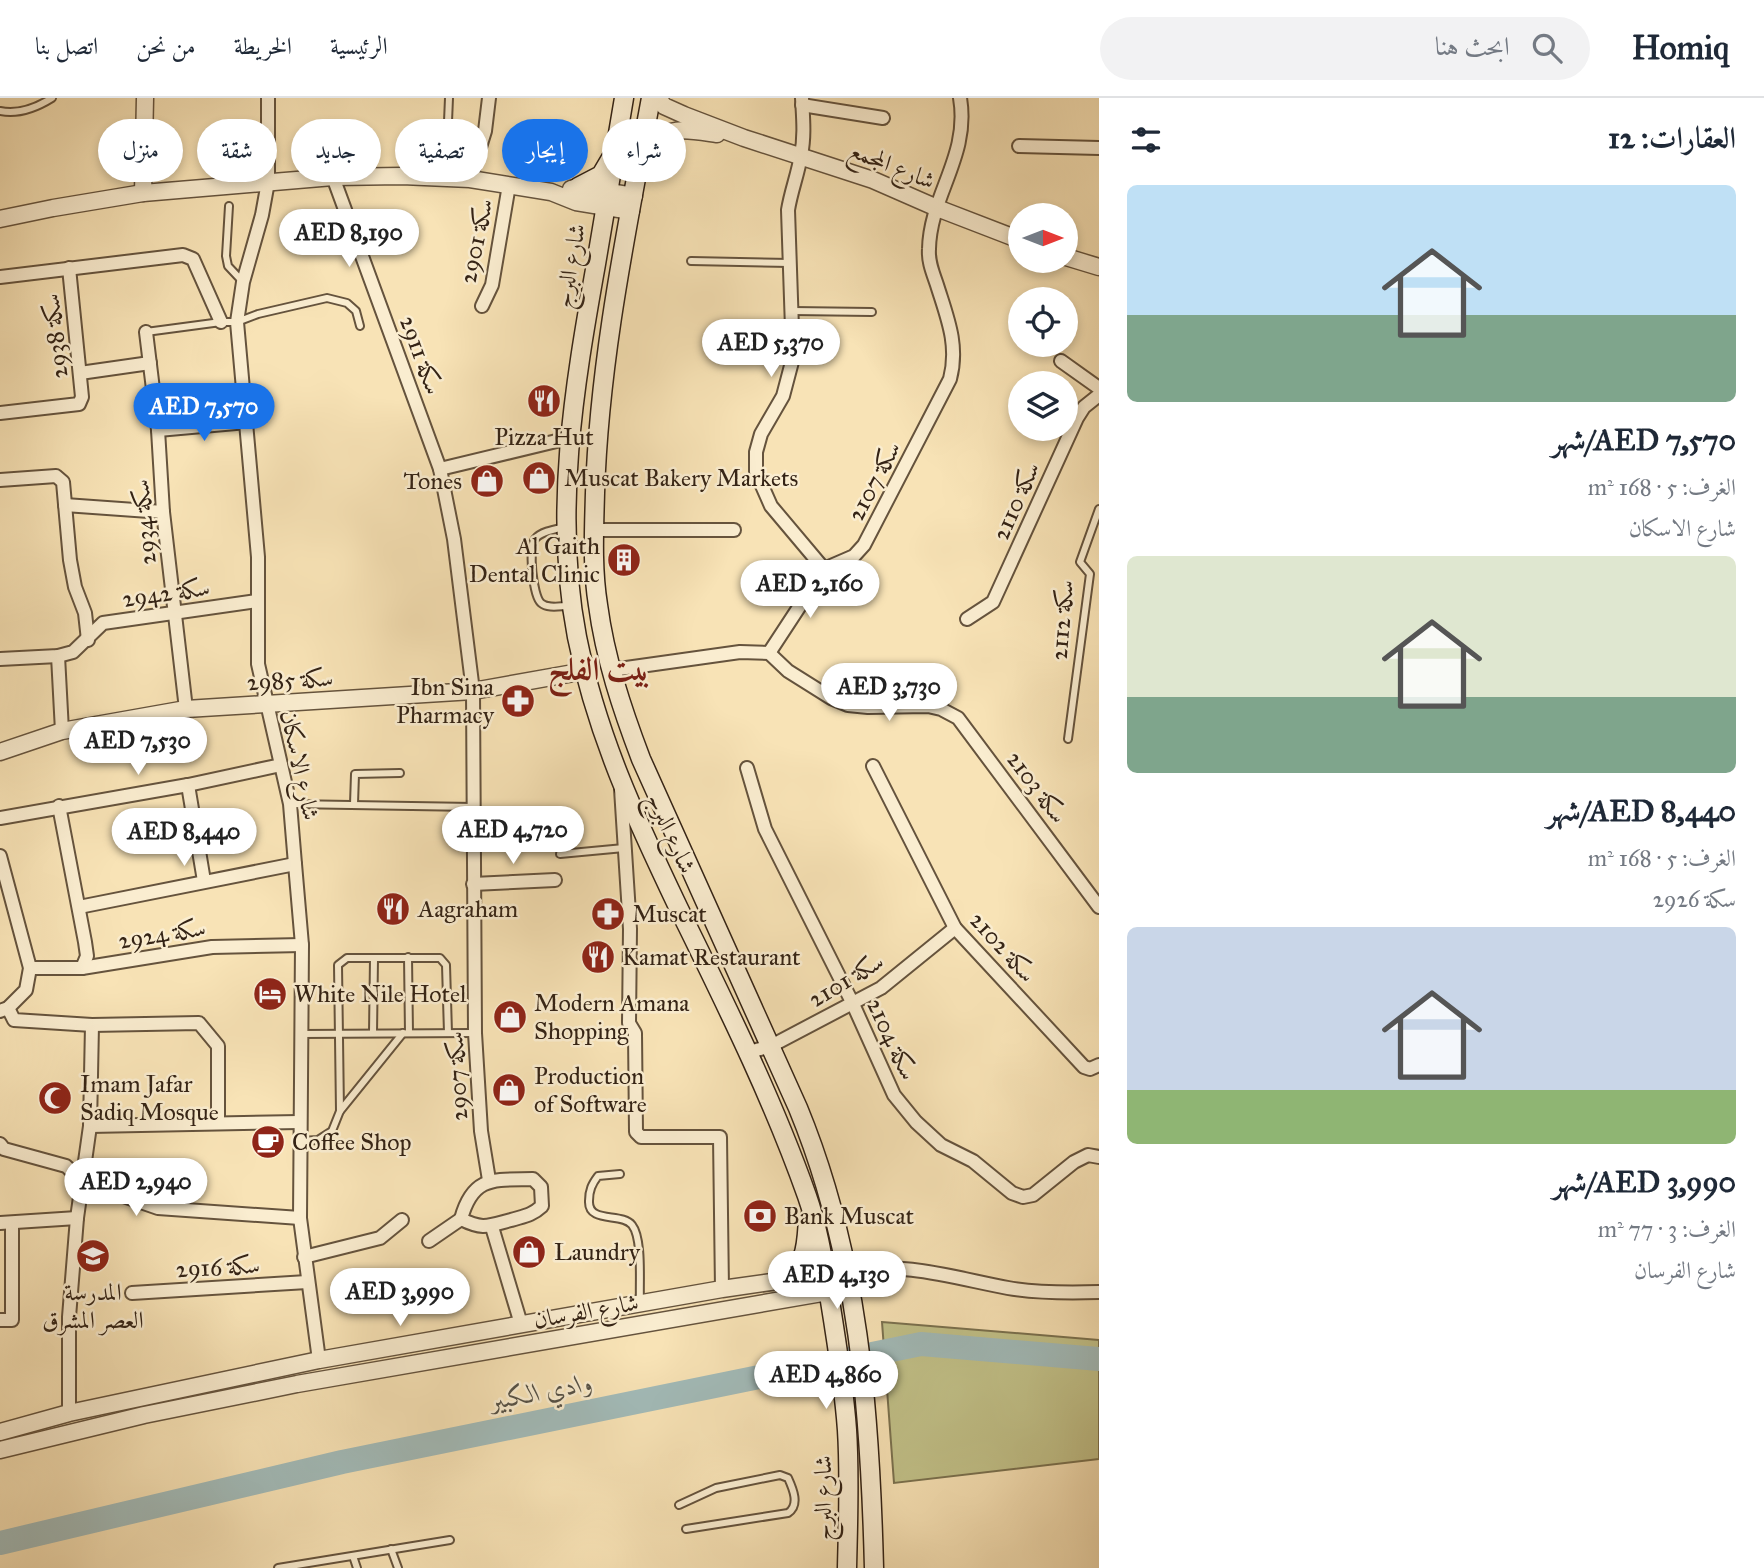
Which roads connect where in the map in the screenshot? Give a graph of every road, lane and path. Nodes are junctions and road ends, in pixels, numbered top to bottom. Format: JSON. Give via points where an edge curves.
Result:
{"nodes":[{"id":1,"x":52,"y":98,"type":"edge"},
{"id":2,"x":145,"y":98,"type":"edge"},
{"id":3,"x":268,"y":98,"type":"edge"},
{"id":4,"x":449,"y":98,"type":"edge"},
{"id":5,"x":489,"y":98,"type":"edge"},
{"id":6,"x":624,"y":98,"type":"edge"},
{"id":7,"x":651,"y":98,"type":"edge"},
{"id":8,"x":658,"y":98,"type":"edge"},
{"id":9,"x":960,"y":98,"type":"edge"},
{"id":10,"x":802,"y":102,"type":"edge"},
{"id":11,"x":0,"y":111,"type":"edge"},
{"id":12,"x":883,"y":118,"type":"dead end"},
{"id":13,"x":268,"y":119,"type":"edge"},
{"id":14,"x":448,"y":119,"type":"edge"},
{"id":15,"x":486,"y":119,"type":"edge"},
{"id":16,"x":620,"y":119,"type":"edge"},
{"id":17,"x":647,"y":119,"type":"edge"},
{"id":18,"x":686,"y":130,"type":"edge"},
{"id":19,"x":744,"y":138,"type":"junction"},
{"id":20,"x":1019,"y":146,"type":"dead end"},
{"id":21,"x":1099,"y":148,"type":"edge"},
{"id":22,"x":802,"y":155,"type":"junction"},
{"id":23,"x":602,"y":173,"type":"edge"},
{"id":24,"x":268,"y":182,"type":"joint"},
{"id":25,"x":335,"y":182,"type":"edge"},
{"id":26,"x":488,"y":182,"type":"edge"},
{"id":27,"x":610,"y":182,"type":"edge"},
{"id":28,"x":637,"y":182,"type":"edge"},
{"id":29,"x":509,"y":185,"type":"junction"},
{"id":30,"x":578,"y":187,"type":"junction"},
{"id":31,"x":551,"y":192,"type":"junction"},
{"id":32,"x":143,"y":193,"type":"junction"},
{"id":33,"x":607,"y":199,"type":"junction"},
{"id":34,"x":633,"y":203,"type":"junction"},
{"id":35,"x":229,"y":206,"type":"dead end"},
{"id":36,"x":937,"y":208,"type":"junction"},
{"id":37,"x":0,"y":219,"type":"edge"},
{"id":38,"x":1008,"y":235,"type":"edge"},
{"id":39,"x":691,"y":261,"type":"dead end"},
{"id":40,"x":1078,"y":261,"type":"edge"},
{"id":41,"x":790,"y":263,"type":"junction"},
{"id":42,"x":1099,"y":267,"type":"edge"},
{"id":43,"x":69,"y":268,"type":"junction"},
{"id":44,"x":0,"y":277,"type":"edge"},
{"id":45,"x":243,"y":282,"type":"junction"},
{"id":46,"x":482,"y":306,"type":"dead end"},
{"id":47,"x":792,"y":311,"type":"junction"},
{"id":48,"x":872,"y":312,"type":"dead end"},
{"id":49,"x":222,"y":322,"type":"junction"},
{"id":50,"x":237,"y":322,"type":"junction"},
{"id":51,"x":360,"y":326,"type":"dead end"},
{"id":52,"x":146,"y":332,"type":"joint"},
{"id":53,"x":1062,"y":361,"type":"dead end"},
{"id":54,"x":150,"y":362,"type":"junction"},
{"id":55,"x":80,"y":373,"type":"junction"},
{"id":56,"x":1099,"y":388,"type":"edge"},
{"id":57,"x":1099,"y":395,"type":"edge"},
{"id":58,"x":0,"y":413,"type":"edge"},
{"id":59,"x":247,"y":422,"type":"junction"},
{"id":60,"x":158,"y":430,"type":"junction"},
{"id":61,"x":569,"y":438,"type":"junction"},
{"id":62,"x":440,"y":469,"type":"junction"},
{"id":63,"x":0,"y":480,"type":"edge"},
{"id":64,"x":65,"y":505,"type":"junction"},
{"id":65,"x":1099,"y":509,"type":"edge"},
{"id":66,"x":163,"y":512,"type":"junction"},
{"id":67,"x":568,"y":526,"type":"junction"},
{"id":68,"x":594,"y":530,"type":"junction"},
{"id":69,"x":734,"y":530,"type":"dead end"},
{"id":70,"x":824,"y":569,"type":"junction"},
{"id":71,"x":257,"y":601,"type":"junction"},
{"id":72,"x":573,"y":606,"type":"junction"},
{"id":73,"x":175,"y":612,"type":"junction"},
{"id":74,"x":967,"y":619,"type":"dead end"},
{"id":75,"x":88,"y":640,"type":"junction"},
{"id":76,"x":769,"y":653,"type":"junction"},
{"id":77,"x":58,"y":656,"type":"junction"},
{"id":78,"x":0,"y":659,"type":"edge"},
{"id":79,"x":612,"y":670,"type":"junction"},
{"id":80,"x":585,"y":671,"type":"junction"},
{"id":81,"x":473,"y":691,"type":"junction"},
{"id":82,"x":265,"y":705,"type":"junction"},
{"id":83,"x":186,"y":709,"type":"junction"},
{"id":84,"x":62,"y":731,"type":"junction"},
{"id":85,"x":1068,"y":739,"type":"dead end"},
{"id":86,"x":0,"y":751,"type":"edge"},
{"id":87,"x":281,"y":765,"type":"junction"},
{"id":88,"x":873,"y":766,"type":"dead end"},
{"id":89,"x":747,"y":768,"type":"dead end"},
{"id":90,"x":400,"y":774,"type":"dead end"},
{"id":91,"x":620,"y":782,"type":"junction"},
{"id":92,"x":188,"y":785,"type":"junction"},
{"id":93,"x":290,"y":803,"type":"junction"},
{"id":94,"x":354,"y":804,"type":"junction"},
{"id":95,"x":59,"y":806,"type":"junction"},
{"id":96,"x":473,"y":807,"type":"junction"},
{"id":97,"x":0,"y":818,"type":"edge"},
{"id":98,"x":624,"y":848,"type":"junction"},
{"id":99,"x":560,"y":855,"type":"dead end"},
{"id":100,"x":0,"y":856,"type":"edge"},
{"id":101,"x":295,"y":864,"type":"junction"},
{"id":102,"x":555,"y":880,"type":"dead end"},
{"id":103,"x":204,"y":881,"type":"junction"},
{"id":104,"x":473,"y":884,"type":"junction"},
{"id":105,"x":79,"y":907,"type":"junction"},
{"id":106,"x":1099,"y":907,"type":"edge"},
{"id":107,"x":955,"y":928,"type":"junction"},
{"id":108,"x":302,"y":945,"type":"junction"},
{"id":109,"x":408,"y":957,"type":"junction"},
{"id":110,"x":374,"y":959,"type":"junction"},
{"id":111,"x":30,"y":968,"type":"junction"},
{"id":112,"x":82,"y":968,"type":"junction"},
{"id":113,"x":853,"y":1004,"type":"junction"},
{"id":114,"x":4,"y":1009,"type":"edge"},
{"id":115,"x":92,"y":1025,"type":"junction"},
{"id":116,"x":340,"y":1033,"type":"junction"},
{"id":117,"x":373,"y":1033,"type":"junction"},
{"id":118,"x":406,"y":1033,"type":"junction"},
{"id":119,"x":448,"y":1033,"type":"junction"},
{"id":120,"x":475,"y":1033,"type":"junction"},
{"id":121,"x":301,"y":1034,"type":"junction"},
{"id":122,"x":771,"y":1046,"type":"junction"},
{"id":123,"x":749,"y":1052,"type":"junction"},
{"id":124,"x":1099,"y":1065,"type":"edge"},
{"id":125,"x":340,"y":1111,"type":"junction"},
{"id":126,"x":218,"y":1122,"type":"junction"},
{"id":127,"x":299,"y":1122,"type":"junction"},
{"id":128,"x":90,"y":1126,"type":"junction"},
{"id":129,"x":299,"y":1141,"type":"junction"},
{"id":130,"x":0,"y":1144,"type":"edge"},
{"id":131,"x":1099,"y":1157,"type":"edge"},
{"id":132,"x":620,"y":1174,"type":"dead end"},
{"id":133,"x":489,"y":1180,"type":"junction"},
{"id":134,"x":83,"y":1182,"type":"junction"},
{"id":135,"x":809,"y":1202,"type":"junction"},
{"id":136,"x":77,"y":1218,"type":"junction"},
{"id":137,"x":300,"y":1218,"type":"junction"},
{"id":138,"x":461,"y":1219,"type":"junction"},
{"id":139,"x":402,"y":1220,"type":"dead end"},
{"id":140,"x":6,"y":1223,"type":"edge"},
{"id":141,"x":492,"y":1227,"type":"junction"},
{"id":142,"x":429,"y":1241,"type":"dead end"},
{"id":143,"x":304,"y":1257,"type":"junction"},
{"id":144,"x":825,"y":1273,"type":"junction"},
{"id":145,"x":778,"y":1280,"type":"junction"},
{"id":146,"x":850,"y":1280,"type":"junction"},
{"id":147,"x":307,"y":1282,"type":"junction"},
{"id":148,"x":722,"y":1289,"type":"junction"},
{"id":149,"x":1099,"y":1292,"type":"edge"},
{"id":150,"x":132,"y":1293,"type":"dead end"},
{"id":151,"x":828,"y":1294,"type":"junction"},
{"id":152,"x":640,"y":1303,"type":"junction"},
{"id":153,"x":0,"y":1320,"type":"edge"},
{"id":154,"x":521,"y":1324,"type":"junction"},
{"id":155,"x":319,"y":1360,"type":"junction"},
{"id":156,"x":69,"y":1413,"type":"junction"},
{"id":157,"x":0,"y":1432,"type":"edge"},
{"id":158,"x":0,"y":1450,"type":"edge"},
{"id":159,"x":679,"y":1505,"type":"dead end"},
{"id":160,"x":686,"y":1529,"type":"dead end"},
{"id":161,"x":450,"y":1540,"type":"dead end"},
{"id":162,"x":391,"y":1549,"type":"junction"},
{"id":163,"x":353,"y":1556,"type":"junction"},
{"id":164,"x":278,"y":1568,"type":"edge"},
{"id":165,"x":357,"y":1568,"type":"edge"},
{"id":166,"x":398,"y":1568,"type":"edge"},
{"id":167,"x":847,"y":1568,"type":"edge"},
{"id":168,"x":874,"y":1568,"type":"edge"}],
"edges":[{"from":1,"to":11,"type":"lane","via":[[19,112]]},
{"from":2,"to":32,"type":"street"},
{"from":3,"to":13,"type":"street","name":"شارع الاسكان"},
{"from":4,"to":14,"type":"lane"},
{"from":5,"to":15,"type":"street"},
{"from":6,"to":16,"type":"main road","name":"شارع البرج"},
{"from":7,"to":17,"type":"main road","name":"شارع البرج"},
{"from":8,"to":19,"type":"street","name":"شارع المجمع","via":[[664,106]]},
{"from":9,"to":36,"type":"street","name":"سكة 2107","via":[[960,146]]},
{"from":10,"to":12,"type":"street"},
{"from":10,"to":22,"type":"street"},
{"from":18,"to":19,"type":"street","name":"شارع المجمع"},
{"from":19,"to":22,"type":"street","name":"شارع المجمع"},
{"from":20,"to":21,"type":"street"},
{"from":22,"to":36,"type":"street","name":"شارع المجمع"},
{"from":22,"to":41,"type":"street","via":[[788,210]]},
{"from":23,"to":30,"type":"main road"},
{"from":24,"to":32,"type":"street"},
{"from":24,"to":45,"type":"street","name":"شارع الاسكان"},
{"from":25,"to":62,"type":"street","name":"سكة 2911"},
{"from":26,"to":29,"type":"street"},
{"from":27,"to":33,"type":"main road","name":"شارع البرج"},
{"from":28,"to":34,"type":"main road","name":"شارع البرج"},
{"from":29,"to":31,"type":"street"},
{"from":29,"to":46,"type":"street","name":"سكة 2901","via":[[492,285]]},
{"from":30,"to":31,"type":"street"},
{"from":30,"to":33,"type":"street"},
{"from":31,"to":33,"type":"street","via":[[576,202]]},
{"from":32,"to":37,"type":"street"},
{"from":33,"to":34,"type":"street"},
{"from":33,"to":61,"type":"main road","name":"شارع البرج"},
{"from":34,"to":68,"type":"main road","name":"شارع البرج","via":[[607,351],[597,435]]},
{"from":35,"to":45,"type":"lane","via":[[226,256],[228,266]]},
{"from":36,"to":38,"type":"street","name":"شارع المجمع"},
{"from":36,"to":70,"type":"street","name":"سكة 2107","via":[[929,263],[954,344],[950,379],[864,545],[854,556]]},
{"from":39,"to":41,"type":"lane"},
{"from":40,"to":42,"type":"street"},
{"from":41,"to":47,"type":"street"},
{"from":43,"to":44,"type":"street","name":"سكة 2938"},
{"from":43,"to":49,"type":"street","name":"سكة 2938","via":[[183,255],[193,259]]},
{"from":43,"to":55,"type":"street","name":"سكة 2938"},
{"from":45,"to":50,"type":"street","name":"شارع الاسكان"},
{"from":47,"to":48,"type":"lane"},
{"from":47,"to":70,"type":"street","via":[[789,377],[761,434],[756,472],[771,506]]},
{"from":49,"to":50,"type":"lane"},
{"from":49,"to":52,"type":"lane"},
{"from":50,"to":51,"type":"lane","via":[[327,299],[347,303],[356,311]]},
{"from":50,"to":59,"type":"street","name":"شارع الاسكان"},
{"from":52,"to":54,"type":"street","name":"سكة 2934"},
{"from":53,"to":56,"type":"street"},
{"from":54,"to":55,"type":"street"},
{"from":54,"to":60,"type":"street","name":"سكة 2934"},
{"from":55,"to":58,"type":"street","name":"سكة 2938","via":[[79,404]]},
{"from":57,"to":74,"type":"street","name":"سكة 2110","via":[[1077,418],[993,602]]},
{"from":59,"to":60,"type":"street"},
{"from":59,"to":71,"type":"street","name":"شارع الاسكان"},
{"from":60,"to":66,"type":"street","name":"سكة 2934"},
{"from":61,"to":62,"type":"street"},
{"from":61,"to":67,"type":"main road","name":"شارع البرج"},
{"from":62,"to":81,"type":"street","name":"سكة 2911","via":[[454,539]]},
{"from":63,"to":64,"type":"street","via":[[56,476],[63,482]]},
{"from":64,"to":66,"type":"street"},
{"from":64,"to":75,"type":"street","via":[[69,560]]},
{"from":65,"to":85,"type":"lane","name":"سكة 2112","via":[[1080,562],[1090,574]]},
{"from":66,"to":73,"type":"street","name":"سكة 2934"},
{"from":67,"to":72,"type":"main road","name":"شارع البرج"},
{"from":67,"to":72,"type":"lane","via":[[541,534],[530,551],[536,597],[548,607]]},
{"from":68,"to":69,"type":"street"},
{"from":68,"to":79,"type":"main road","name":"شارع البرج","via":[[597,603]]},
{"from":70,"to":76,"type":"street"},
{"from":71,"to":73,"type":"street","name":"سكة 2942"},
{"from":71,"to":82,"type":"street","name":"شارع الاسكان","via":[[258,664]]},
{"from":72,"to":80,"type":"main road","name":"شارع البرج"},
{"from":73,"to":75,"type":"street","name":"سكة 2942","via":[[103,624]]},
{"from":73,"to":83,"type":"street","name":"سكة 2934"},
{"from":75,"to":77,"type":"street","name":"سكة 2942","via":[[73,653]]},
{"from":76,"to":79,"type":"street","via":[[740,652]]},
{"from":76,"to":106,"type":"street","name":"سكة 2103","via":[[788,671],[848,705],[928,706],[958,718]]},
{"from":77,"to":78,"type":"street","name":"سكة 2942"},
{"from":77,"to":84,"type":"street"},
{"from":79,"to":122,"type":"main road","name":"شارع البرج","via":[[624,714],[659,800]]},
{"from":80,"to":81,"type":"street","name":"سكة 2985"},
{"from":80,"to":91,"type":"main road","name":"شارع البرج"},
{"from":81,"to":82,"type":"street","name":"سكة 2985"},
{"from":81,"to":96,"type":"street","name":"سكة 2907"},
{"from":82,"to":83,"type":"street","name":"سكة 2985"},
{"from":82,"to":87,"type":"street","name":"شارع الاسكان"},
{"from":83,"to":84,"type":"street","name":"سكة 2985"},
{"from":84,"to":86,"type":"street","name":"سكة 2985"},
{"from":87,"to":92,"type":"street"},
{"from":87,"to":93,"type":"street","name":"شارع الاسكان"},
{"from":88,"to":107,"type":"street","name":"سكة 2102"},
{"from":89,"to":113,"type":"street","name":"سكة 2104","via":[[765,829]]},
{"from":90,"to":94,"type":"lane","via":[[355,774]]},
{"from":91,"to":98,"type":"street"},
{"from":91,"to":123,"type":"main road","name":"شارع البرج"},
{"from":92,"to":95,"type":"street"},
{"from":92,"to":103,"type":"street"},
{"from":93,"to":94,"type":"lane"},
{"from":93,"to":101,"type":"street","name":"شارع الاسكان"},
{"from":94,"to":96,"type":"lane"},
{"from":95,"to":97,"type":"street"},
{"from":95,"to":105,"type":"street"},
{"from":96,"to":104,"type":"street","name":"سكة 2907"},
{"from":98,"to":99,"type":"lane"},
{"from":98,"to":148,"type":"street","via":[[636,1132],[641,1137],[720,1137]]},
{"from":100,"to":111,"type":"street"},
{"from":101,"to":103,"type":"street"},
{"from":101,"to":108,"type":"street","name":"شارع الاسكان"},
{"from":102,"to":104,"type":"street"},
{"from":103,"to":105,"type":"street"},
{"from":104,"to":120,"type":"street","name":"سكة 2907"},
{"from":105,"to":112,"type":"street","via":[[87,956]]},
{"from":107,"to":113,"type":"street","name":"سكة 2101","via":[[881,988]]},
{"from":107,"to":124,"type":"street","name":"سكة 2102","via":[[1084,1067]]},
{"from":108,"to":112,"type":"street","name":"سكة 2924","via":[[212,947]]},
{"from":108,"to":121,"type":"street","name":"شارع الاسكان"},
{"from":109,"to":110,"type":"lane"},
{"from":109,"to":118,"type":"lane"},
{"from":109,"to":119,"type":"lane","via":[[440,958],[446,965]]},
{"from":110,"to":116,"type":"lane","via":[[347,958],[338,965]]},
{"from":110,"to":117,"type":"lane"},
{"from":111,"to":112,"type":"street","name":"سكة 2924"},
{"from":111,"to":114,"type":"street","via":[[26,989]]},
{"from":113,"to":122,"type":"street","name":"سكة 2101"},
{"from":113,"to":131,"type":"street","name":"سكة 2104","via":[[894,1095],[916,1122],[941,1146],[973,1161],[1013,1192],[1033,1195],[1074,1162],[1088,1155]]},
{"from":114,"to":115,"type":"street","via":[[14,1020]]},
{"from":115,"to":126,"type":"street","via":[[200,1023],[218,1046]]},
{"from":115,"to":128,"type":"street"},
{"from":116,"to":117,"type":"lane"},
{"from":116,"to":121,"type":"lane"},
{"from":116,"to":125,"type":"lane"},
{"from":117,"to":118,"type":"lane"},
{"from":118,"to":119,"type":"lane"},
{"from":118,"to":125,"type":"lane"},
{"from":119,"to":120,"type":"lane"},
{"from":120,"to":133,"type":"street","name":"سكة 2907"},
{"from":121,"to":127,"type":"street","name":"شارع الاسكان"},
{"from":122,"to":123,"type":"street","name":"سكة 2101"},
{"from":122,"to":146,"type":"main road","name":"شارع البرج","via":[[818,1156]]},
{"from":123,"to":135,"type":"main road","name":"شارع البرج"},
{"from":125,"to":129,"type":"lane","via":[[332,1131],[318,1140]]},
{"from":126,"to":127,"type":"street"},
{"from":126,"to":128,"type":"street"},
{"from":127,"to":129,"type":"street","name":"شارع الاسكان"},
{"from":128,"to":134,"type":"street"},
{"from":129,"to":137,"type":"street","name":"شارع الاسكان"},
{"from":130,"to":134,"type":"street","via":[[66,1166]]},
{"from":132,"to":152,"type":"lane","via":[[598,1176],[590,1187],[588,1205],[593,1212],[625,1219],[634,1226]]},
{"from":133,"to":138,"type":"street","via":[[465,1203]]},
{"from":133,"to":141,"type":"street","via":[[533,1179],[541,1187],[542,1206],[532,1216]]},
{"from":134,"to":136,"type":"street"},
{"from":134,"to":137,"type":"street","via":[[158,1208]]},
{"from":135,"to":144,"type":"main road","name":"شارع البرج"},
{"from":135,"to":145,"type":"main road","via":[[806,1252],[792,1273]]},
{"from":136,"to":140,"type":"street"},
{"from":136,"to":156,"type":"street","via":[[69,1317]]},
{"from":137,"to":143,"type":"street","name":"شارع الاسكان"},
{"from":138,"to":141,"type":"street","via":[[474,1226]]},
{"from":138,"to":142,"type":"street"},
{"from":139,"to":143,"type":"street","via":[[380,1238]]},
{"from":140,"to":153,"type":"street","via":[[12,1320]]},
{"from":141,"to":154,"type":"street"},
{"from":143,"to":147,"type":"street","name":"شارع الاسكان"},
{"from":144,"to":145,"type":"street","name":"شارع الفرسان"},
{"from":144,"to":146,"type":"street","name":"شارع الفرسان"},
{"from":144,"to":151,"type":"main road","name":"شارع البرج"},
{"from":145,"to":148,"type":"street","name":"شارع الفرسان"},
{"from":146,"to":149,"type":"street","via":[[891,1269],[932,1272],[1010,1288]]},
{"from":146,"to":151,"type":"street","name":"شارع الفرسان"},
{"from":146,"to":168,"type":"main road","name":"شارع البرج","via":[[868,1425]]},
{"from":147,"to":150,"type":"street","name":"سكة 2916"},
{"from":147,"to":155,"type":"street","name":"شارع الاسكان"},
{"from":148,"to":152,"type":"street","name":"شارع الفرسان"},
{"from":151,"to":158,"type":"street","name":"شارع الفرسان","via":[[297,1384]]},
{"from":151,"to":167,"type":"main road","name":"شارع البرج","via":[[847,1430]]},
{"from":152,"to":154,"type":"street","name":"شارع الفرسان"},
{"from":154,"to":155,"type":"street","name":"شارع الفرسان"},
{"from":155,"to":156,"type":"street","name":"شارع الفرسان"},
{"from":156,"to":157,"type":"street","name":"شارع الفرسان"},
{"from":159,"to":160,"type":"lane","via":[[716,1488],[780,1475],[788,1478],[793,1488],[795,1504],[788,1513]]},
{"from":161,"to":162,"type":"lane"},
{"from":162,"to":163,"type":"lane"},
{"from":162,"to":166,"type":"lane"},
{"from":163,"to":164,"type":"lane"},
{"from":163,"to":165,"type":"lane"}]}
